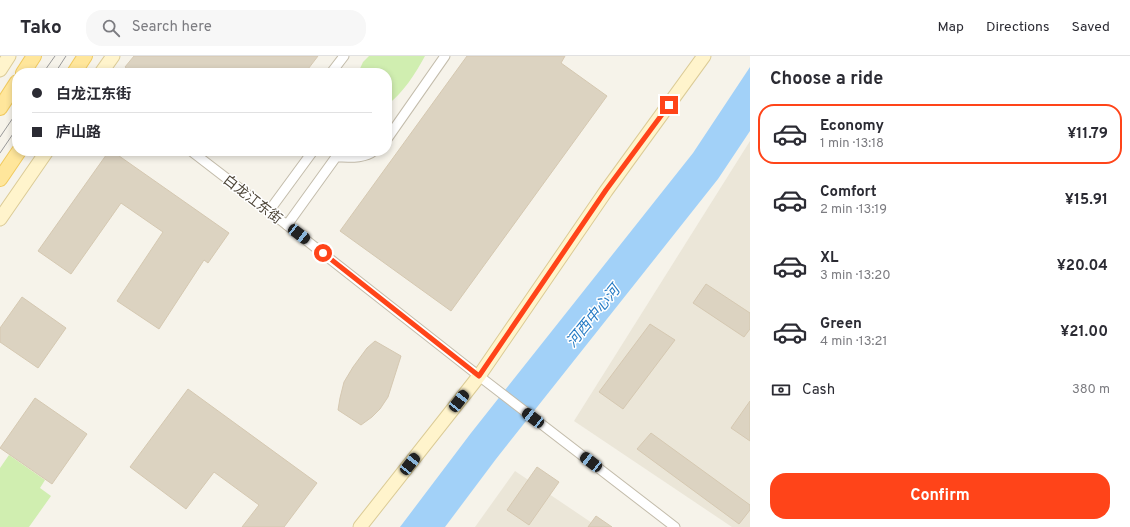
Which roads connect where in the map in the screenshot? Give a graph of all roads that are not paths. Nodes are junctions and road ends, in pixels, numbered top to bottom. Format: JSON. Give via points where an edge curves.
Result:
{"nodes":[{"id":1,"x":9,"y":56,"type":"edge"},
{"id":2,"x":34,"y":56,"type":"edge"},
{"id":3,"x":85,"y":56,"type":"edge"},
{"id":4,"x":113,"y":56,"type":"edge"},
{"id":5,"x":344,"y":56,"type":"edge"},
{"id":6,"x":445,"y":56,"type":"edge"},
{"id":7,"x":704,"y":56,"type":"edge"},
{"id":8,"x":26,"y":68,"type":"edge"},
{"id":9,"x":77,"y":68,"type":"edge"},
{"id":10,"x":105,"y":68,"type":"edge"},
{"id":11,"x":335,"y":68,"type":"edge"},
{"id":12,"x":0,"y":70,"type":"edge"},
{"id":13,"x":12,"y":90,"type":"edge"},
{"id":14,"x":0,"y":108,"type":"edge"},
{"id":15,"x":392,"y":132,"type":"edge"},
{"id":16,"x":16,"y":156,"type":"edge"},
{"id":17,"x":44,"y":156,"type":"edge"},
{"id":18,"x":197,"y":156,"type":"edge"},
{"id":19,"x":309,"y":156,"type":"edge"},
{"id":20,"x":359,"y":156,"type":"edge"},
{"id":21,"x":0,"y":179,"type":"edge"},
{"id":22,"x":269,"y":211,"type":"junction"},
{"id":23,"x":0,"y":219,"type":"edge"},
{"id":24,"x":287,"y":225,"type":"junction"},
{"id":25,"x":479,"y":376,"type":"junction"},
{"id":26,"x":360,"y":527,"type":"edge"},
{"id":27,"x":674,"y":527,"type":"edge"}],
"edges":[{"from":1,"to":12,"type":"main road"},
{"from":2,"to":8,"type":"main road"},
{"from":3,"to":9,"type":"main road"},
{"from":4,"to":10,"type":"main road"},
{"from":5,"to":11,"type":"street"},
{"from":6,"to":15,"type":"street"},
{"from":7,"to":25,"type":"main road","via":[[606,190]]},
{"from":13,"to":14,"type":"main road"},
{"from":16,"to":21,"type":"main road"},
{"from":17,"to":23,"type":"main road"},
{"from":18,"to":22,"type":"street","name":"白龙江东街"},
{"from":19,"to":22,"type":"street"},
{"from":20,"to":24,"type":"street","via":[[336,157]]},
{"from":22,"to":24,"type":"street","name":"白龙江东街"},
{"from":24,"to":25,"type":"street","name":"白龙江东街"},
{"from":25,"to":26,"type":"main road"},
{"from":25,"to":27,"type":"street","name":"白龙江东街"}]}
